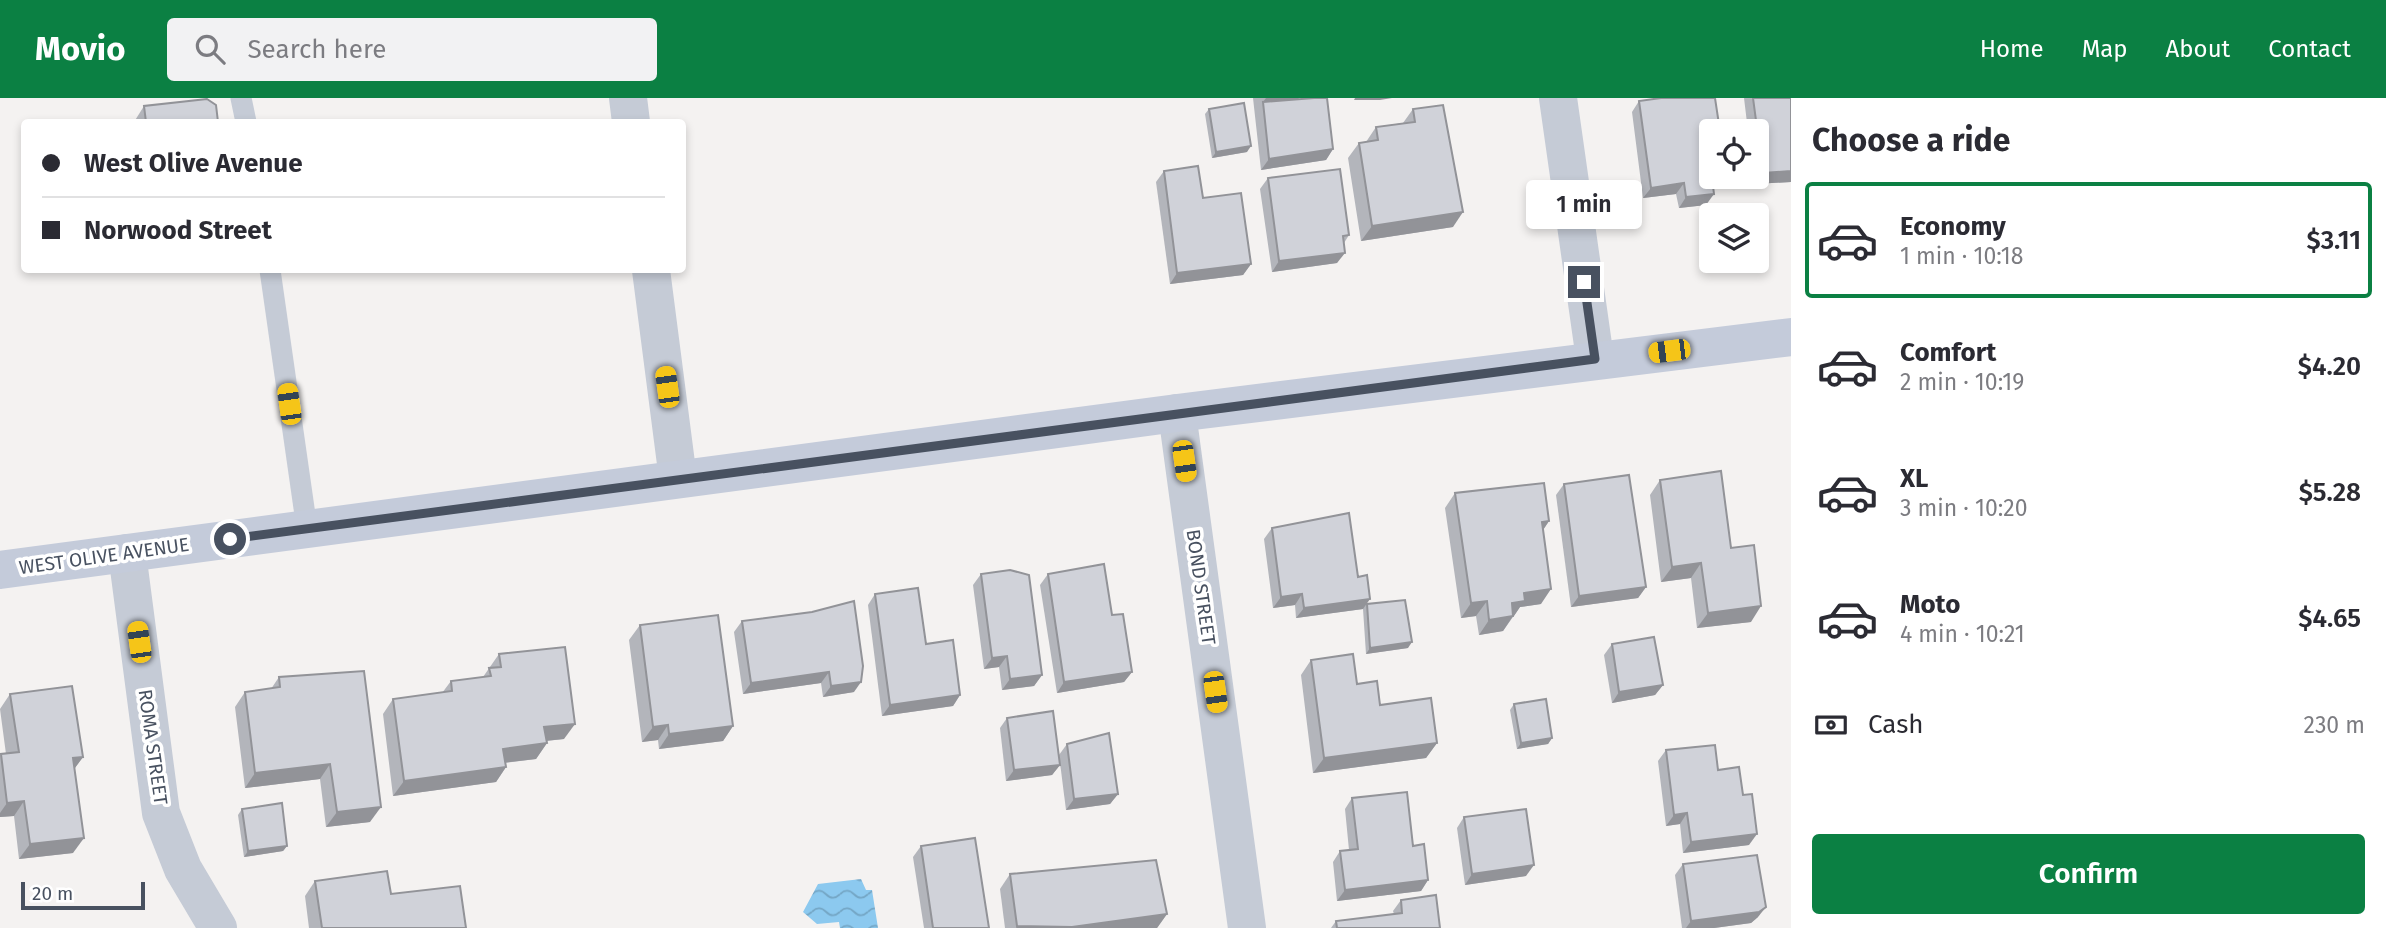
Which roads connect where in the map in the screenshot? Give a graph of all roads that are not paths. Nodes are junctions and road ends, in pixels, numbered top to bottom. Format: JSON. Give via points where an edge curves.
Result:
{"nodes":[{"id":1,"x":241,"y":98,"type":"edge"},
{"id":2,"x":628,"y":98,"type":"edge"},
{"id":3,"x":1558,"y":98,"type":"edge"},
{"id":4,"x":245,"y":119,"type":"edge"},
{"id":5,"x":631,"y":119,"type":"edge"},
{"id":6,"x":270,"y":273,"type":"edge"},
{"id":7,"x":651,"y":273,"type":"edge"},
{"id":8,"x":1791,"y":337,"type":"edge"},
{"id":9,"x":1595,"y":359,"type":"junction"},
{"id":10,"x":1177,"y":413,"type":"junction"},
{"id":11,"x":678,"y":479,"type":"junction"},
{"id":12,"x":307,"y":529,"type":"junction"},
{"id":13,"x":127,"y":553,"type":"junction"},
{"id":14,"x":0,"y":570,"type":"edge"},
{"id":15,"x":218,"y":928,"type":"edge"},
{"id":16,"x":1247,"y":928,"type":"edge"}],
"edges":[{"from":1,"to":4,"type":"lane"},
{"from":2,"to":5,"type":"street"},
{"from":3,"to":9,"type":"street"},
{"from":6,"to":12,"type":"lane"},
{"from":7,"to":11,"type":"street"},
{"from":8,"to":9,"type":"street","name":"WEST OLIVE AVENUE"},
{"from":9,"to":10,"type":"street","name":"WEST OLIVE AVENUE"},
{"from":10,"to":11,"type":"street","name":"WEST OLIVE AVENUE"},
{"from":10,"to":16,"type":"street","name":"BOND STREET"},
{"from":11,"to":12,"type":"street","name":"WEST OLIVE AVENUE"},
{"from":12,"to":13,"type":"street","name":"WEST OLIVE AVENUE"},
{"from":13,"to":14,"type":"street","name":"WEST OLIVE AVENUE"},
{"from":13,"to":15,"type":"street","name":"ROMA STREET","via":[[161,813],[183,869]]}]}
